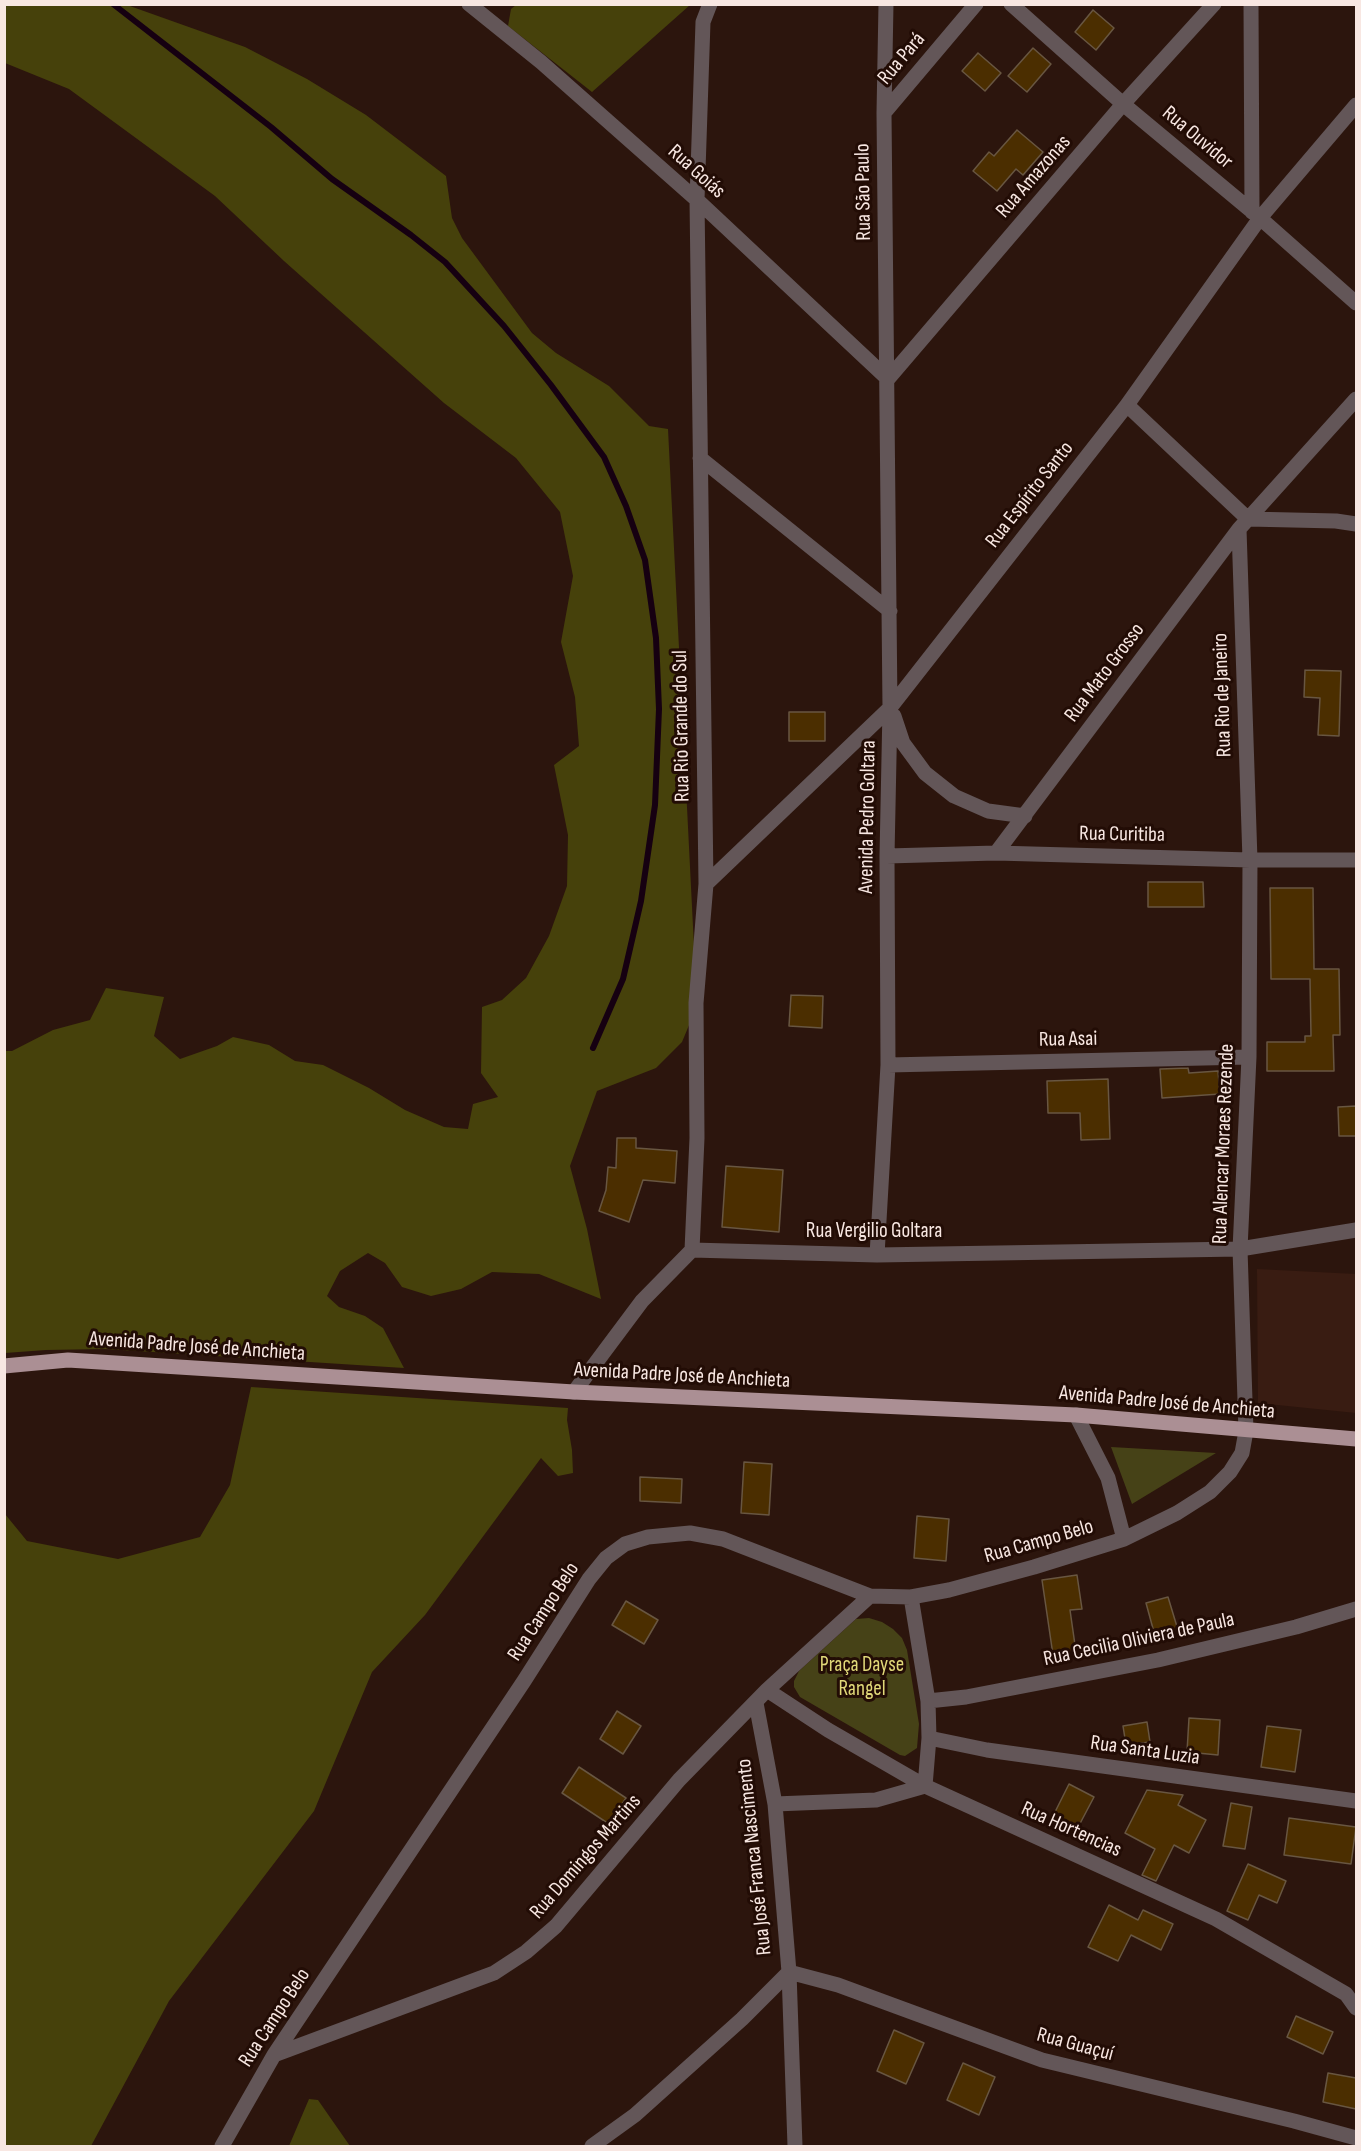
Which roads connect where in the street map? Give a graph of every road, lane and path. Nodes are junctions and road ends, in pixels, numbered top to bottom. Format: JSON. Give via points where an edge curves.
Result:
{"nodes":[{"id":1,"x":469,"y":4,"type":"edge"},
{"id":2,"x":710,"y":4,"type":"edge"},
{"id":3,"x":886,"y":4,"type":"edge"},
{"id":4,"x":976,"y":4,"type":"edge"},
{"id":5,"x":1011,"y":4,"type":"edge"},
{"id":6,"x":1214,"y":4,"type":"edge"},
{"id":7,"x":1251,"y":4,"type":"edge"},
{"id":8,"x":1123,"y":104,"type":"junction"},
{"id":9,"x":1356,"y":105,"type":"edge"},
{"id":10,"x":884,"y":113,"type":"junction"},
{"id":11,"x":697,"y":200,"type":"junction"},
{"id":12,"x":1256,"y":215,"type":"junction"},
{"id":13,"x":1356,"y":303,"type":"edge"},
{"id":14,"x":888,"y":380,"type":"junction"},
{"id":15,"x":1356,"y":399,"type":"edge"},
{"id":16,"x":1127,"y":405,"type":"junction"},
{"id":17,"x":700,"y":458,"type":"junction"},
{"id":18,"x":1244,"y":524,"type":"junction"},
{"id":19,"x":1356,"y":524,"type":"edge"},
{"id":20,"x":890,"y":611,"type":"junction"},
{"id":21,"x":890,"y":708,"type":"junction"},
{"id":22,"x":1025,"y":816,"type":"junction"},
{"id":23,"x":996,"y":853,"type":"junction"},
{"id":24,"x":887,"y":856,"type":"junction"},
{"id":25,"x":1250,"y":860,"type":"junction"},
{"id":26,"x":1356,"y":860,"type":"edge"},
{"id":27,"x":706,"y":884,"type":"junction"},
{"id":28,"x":1249,"y":1057,"type":"junction"},
{"id":29,"x":888,"y":1065,"type":"junction"},
{"id":30,"x":1356,"y":1230,"type":"edge"},
{"id":31,"x":1240,"y":1249,"type":"junction"},
{"id":32,"x":692,"y":1250,"type":"junction"},
{"id":33,"x":877,"y":1255,"type":"junction"},
{"id":34,"x":4,"y":1366,"type":"edge"},
{"id":35,"x":574,"y":1392,"type":"junction"},
{"id":36,"x":1076,"y":1415,"type":"junction"},
{"id":37,"x":1246,"y":1431,"type":"junction"},
{"id":38,"x":1356,"y":1439,"type":"edge"},
{"id":39,"x":1124,"y":1539,"type":"junction"},
{"id":40,"x":870,"y":1596,"type":"junction"},
{"id":41,"x":910,"y":1597,"type":"junction"},
{"id":42,"x":1356,"y":1609,"type":"edge"},
{"id":43,"x":767,"y":1690,"type":"junction"},
{"id":44,"x":928,"y":1701,"type":"junction"},
{"id":45,"x":756,"y":1703,"type":"junction"},
{"id":46,"x":929,"y":1738,"type":"junction"},
{"id":47,"x":925,"y":1786,"type":"junction"},
{"id":48,"x":1356,"y":1801,"type":"edge"},
{"id":49,"x":775,"y":1804,"type":"junction"},
{"id":50,"x":789,"y":1972,"type":"junction"},
{"id":51,"x":1351,"y":1995,"type":"edge"},
{"id":52,"x":1356,"y":2008,"type":"edge"},
{"id":53,"x":274,"y":2055,"type":"junction"},
{"id":54,"x":1356,"y":2138,"type":"edge"},
{"id":55,"x":222,"y":2146,"type":"edge"},
{"id":56,"x":592,"y":2146,"type":"edge"},
{"id":57,"x":795,"y":2146,"type":"edge"}],
"edges":[{"from":1,"to":11,"type":"street","name":"Rua Goiás"},
{"from":2,"to":11,"type":"street","name":"Rua Rio Grande do Sul","via":[[703,22]]},
{"from":3,"to":10,"type":"street","name":"Rua São Paulo"},
{"from":4,"to":10,"type":"street","name":"Rua Pará"},
{"from":5,"to":8,"type":"street","name":"Rua Ouvidor"},
{"from":6,"to":8,"type":"street","name":"Rua Amazonas"},
{"from":7,"to":12,"type":"street"},
{"from":8,"to":12,"type":"street","name":"Rua Ouvidor"},
{"from":8,"to":14,"type":"street","name":"Rua Amazonas"},
{"from":9,"to":12,"type":"street","name":"Rua Espírito Santo"},
{"from":10,"to":14,"type":"street","name":"Rua São Paulo"},
{"from":11,"to":14,"type":"street","name":"Rua Goiás"},
{"from":11,"to":17,"type":"street","name":"Rua Rio Grande do Sul"},
{"from":12,"to":13,"type":"street","name":"Rua Ouvidor"},
{"from":12,"to":16,"type":"street","name":"Rua Espírito Santo"},
{"from":14,"to":20,"type":"street","name":"Avenida Pedro Goltara"},
{"from":15,"to":18,"type":"street"},
{"from":16,"to":18,"type":"street"},
{"from":16,"to":21,"type":"street","name":"Rua Espírito Santo"},
{"from":17,"to":20,"type":"street"},
{"from":17,"to":27,"type":"street","name":"Rua Rio Grande do Sul"},
{"from":18,"to":19,"type":"street"},
{"from":18,"to":22,"type":"street","name":"Rua Mato Grosso"},
{"from":18,"to":25,"type":"street","name":"Rua Rio de Janeiro"},
{"from":20,"to":21,"type":"street","name":"Avenida Pedro Goltara"},
{"from":21,"to":22,"type":"street","via":[[903,743],[925,773],[946,791],[988,811]]},
{"from":21,"to":24,"type":"street","name":"Avenida Pedro Goltara"},
{"from":21,"to":27,"type":"street","name":"Rua Espírito Santo"},
{"from":22,"to":23,"type":"street","name":"Rua Mato Grosso"},
{"from":23,"to":24,"type":"street","name":"Rua Curitiba"},
{"from":23,"to":25,"type":"street","name":"Rua Curitiba"},
{"from":24,"to":29,"type":"street","name":"Avenida Pedro Goltara"},
{"from":25,"to":26,"type":"street","name":"Rua Curitiba"},
{"from":25,"to":28,"type":"street","name":"Rua Alencar Moraes Rezende"},
{"from":27,"to":32,"type":"street","name":"Rua Rio Grande do Sul","via":[[696,1003],[697,1138]]},
{"from":28,"to":29,"type":"street","name":"Rua Asai"},
{"from":28,"to":31,"type":"street","name":"Rua Alencar Moraes Rezende"},
{"from":29,"to":33,"type":"street","name":"Avenida Pedro Goltara"},
{"from":30,"to":31,"type":"street","name":"Rua Vergilio Goltara"},
{"from":31,"to":33,"type":"street","name":"Rua Vergilio Goltara"},
{"from":31,"to":37,"type":"street","name":"Rua Alencar Moraes Rezende"},
{"from":32,"to":33,"type":"street","name":"Rua Vergilio Goltara"},
{"from":32,"to":35,"type":"street","via":[[642,1301]]},
{"from":34,"to":35,"type":"main road","name":"Avenida Padre José de Anchieta","via":[[68,1360]]},
{"from":35,"to":36,"type":"main road","name":"Avenida Padre José de Anchieta"},
{"from":36,"to":37,"type":"main road","name":"Avenida Padre José de Anchieta"},
{"from":36,"to":39,"type":"street","name":"Rua Campo Belo","via":[[1108,1478]]},
{"from":37,"to":38,"type":"main road","name":"Avenida Padre José de Anchieta"},
{"from":37,"to":39,"type":"street","name":"Rua Campo Belo","via":[[1242,1453],[1230,1472],[1209,1492],[1178,1513]]},
{"from":39,"to":41,"type":"street","name":"Rua Campo Belo","via":[[1034,1567]]},
{"from":40,"to":41,"type":"street","name":"Rua Campo Belo"},
{"from":40,"to":43,"type":"street","name":"Rua Domingos Martins"},
{"from":40,"to":53,"type":"street","name":"Rua Campo Belo","via":[[723,1539],[690,1533],[648,1537],[625,1544],[606,1558]]},
{"from":41,"to":44,"type":"street"},
{"from":42,"to":44,"type":"street","name":"Rua Cecilia Oliviera de Paula","via":[[1158,1660]]},
{"from":43,"to":45,"type":"street","name":"Rua Domingos Martins"},
{"from":43,"to":47,"type":"street","name":"Rua Hortencias"},
{"from":44,"to":46,"type":"street"},
{"from":45,"to":49,"type":"street","name":"Rua José Franca Nascimento"},
{"from":45,"to":53,"type":"street","name":"Rua Domingos Martins","via":[[679,1780],[556,1926],[526,1952],[494,1973]]},
{"from":46,"to":47,"type":"street"},
{"from":46,"to":48,"type":"street","name":"Rua Santa Luzia","via":[[987,1750]]},
{"from":47,"to":49,"type":"street","via":[[876,1800]]},
{"from":47,"to":51,"type":"street","name":"Rua Hortencias","via":[[1216,1919]]},
{"from":49,"to":50,"type":"street","name":"Rua José Franca Nascimento"},
{"from":50,"to":54,"type":"street","name":"Rua Guaçuí","via":[[838,1985],[1042,2060]]},
{"from":50,"to":56,"type":"street","name":"Rua José Franca Nascimento","via":[[644,2107]]},
{"from":50,"to":57,"type":"street","name":"Rua José Franca Nascimento"},
{"from":51,"to":52,"type":"street","name":"Rua Hortencias"},
{"from":53,"to":55,"type":"street","name":"Rua Campo Belo"}]}
